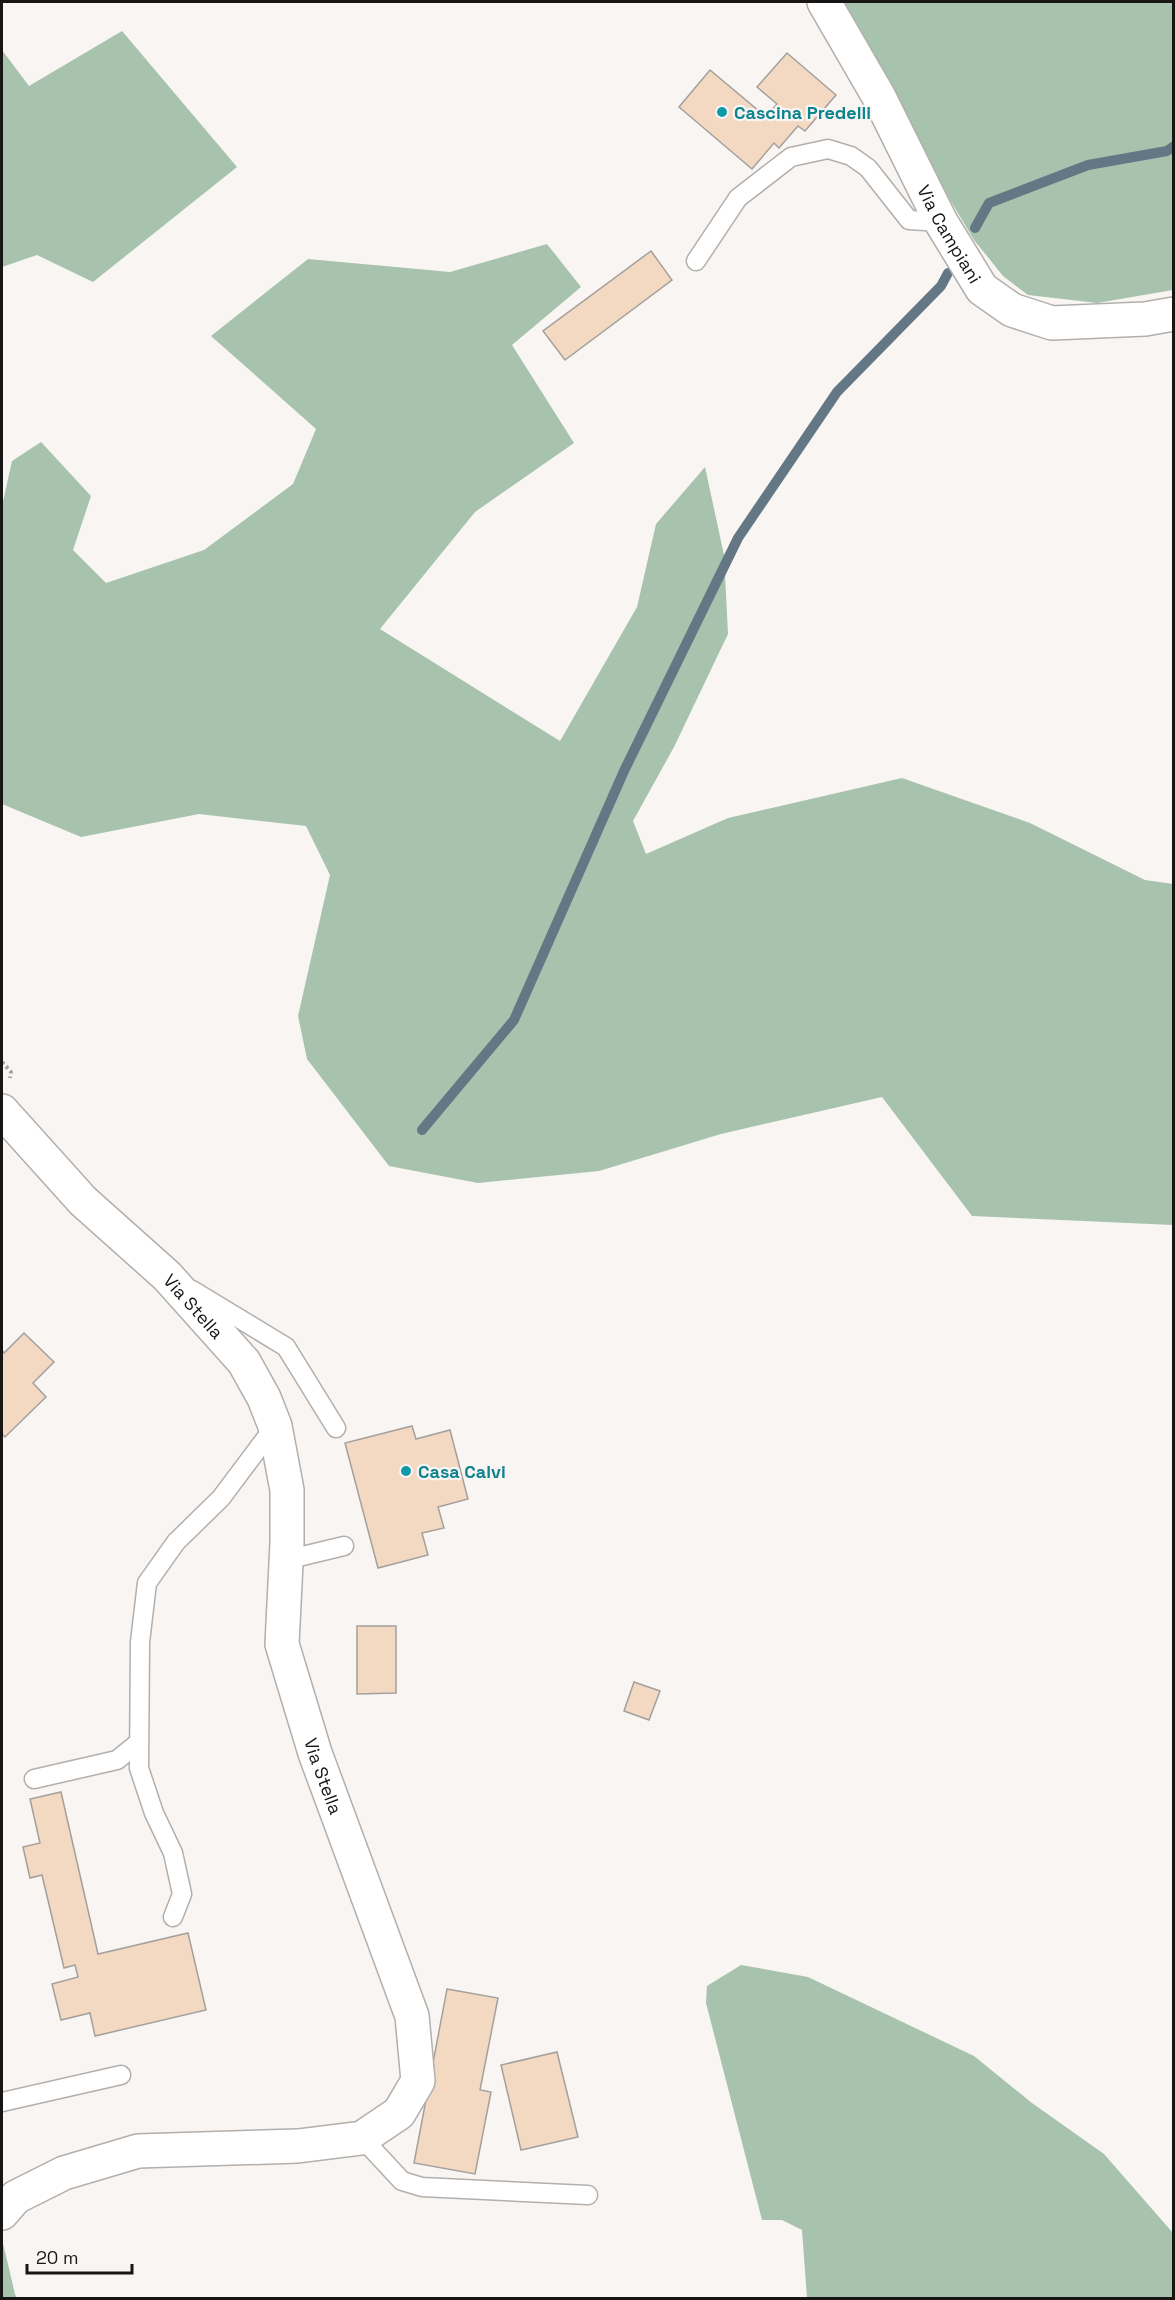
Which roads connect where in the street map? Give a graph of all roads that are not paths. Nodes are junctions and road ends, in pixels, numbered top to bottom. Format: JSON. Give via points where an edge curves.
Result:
{"nodes":[{"id":1,"x":824,"y":2,"type":"edge"},
{"id":2,"x":941,"y":222,"type":"junction"},
{"id":3,"x":696,"y":261,"type":"dead end"},
{"id":4,"x":1173,"y":314,"type":"edge"},
{"id":5,"x":2,"y":1112,"type":"edge"},
{"id":6,"x":167,"y":1276,"type":"junction"},
{"id":7,"x":275,"y":1426,"type":"junction"},
{"id":8,"x":336,"y":1428,"type":"dead end"},
{"id":9,"x":344,"y":1546,"type":"dead end"},
{"id":10,"x":286,"y":1560,"type":"junction"},
{"id":11,"x":138,"y":1743,"type":"junction"},
{"id":12,"x":34,"y":1779,"type":"dead end"},
{"id":13,"x":173,"y":1917,"type":"dead end"},
{"id":14,"x":121,"y":2074,"type":"dead end"},
{"id":15,"x":2,"y":2102,"type":"edge"},
{"id":16,"x":362,"y":2138,"type":"junction"},
{"id":17,"x":588,"y":2195,"type":"dead end"},
{"id":18,"x":6,"y":2199,"type":"edge"}],
"edges":[{"from":1,"to":2,"type":"street","name":"Via Campiani","via":[[879,97]]},
{"from":2,"to":3,"type":"lane","via":[[909,220],[868,168],[851,156],[828,149],[791,157],[738,198]]},
{"from":2,"to":4,"type":"street","name":"Via Campiani","via":[[982,289],[1012,310],[1052,323]]},
{"from":5,"to":6,"type":"street","name":"Via Stella","via":[[83,1201]]},
{"from":6,"to":7,"type":"street","name":"Via Stella","via":[[244,1362]]},
{"from":6,"to":8,"type":"lane","via":[[286,1347]]},
{"from":7,"to":10,"type":"street","name":"Via Stella","via":[[287,1490]]},
{"from":7,"to":11,"type":"lane","via":[[221,1498],[176,1542],[147,1583],[140,1642]]},
{"from":9,"to":10,"type":"lane"},
{"from":10,"to":16,"type":"street","name":"Via Stella","via":[[282,1644],[293,1684],[412,2016],[418,2081],[399,2113]]},
{"from":11,"to":12,"type":"lane","via":[[117,1760]]},
{"from":11,"to":13,"type":"lane","via":[[139,1768],[154,1814],[173,1853],[182,1894]]},
{"from":14,"to":15,"type":"lane"},
{"from":16,"to":17,"type":"lane","via":[[402,2181],[422,2187]]},
{"from":16,"to":18,"type":"street","name":"Via Stella","via":[[298,2146],[138,2151],[64,2173]]}]}
